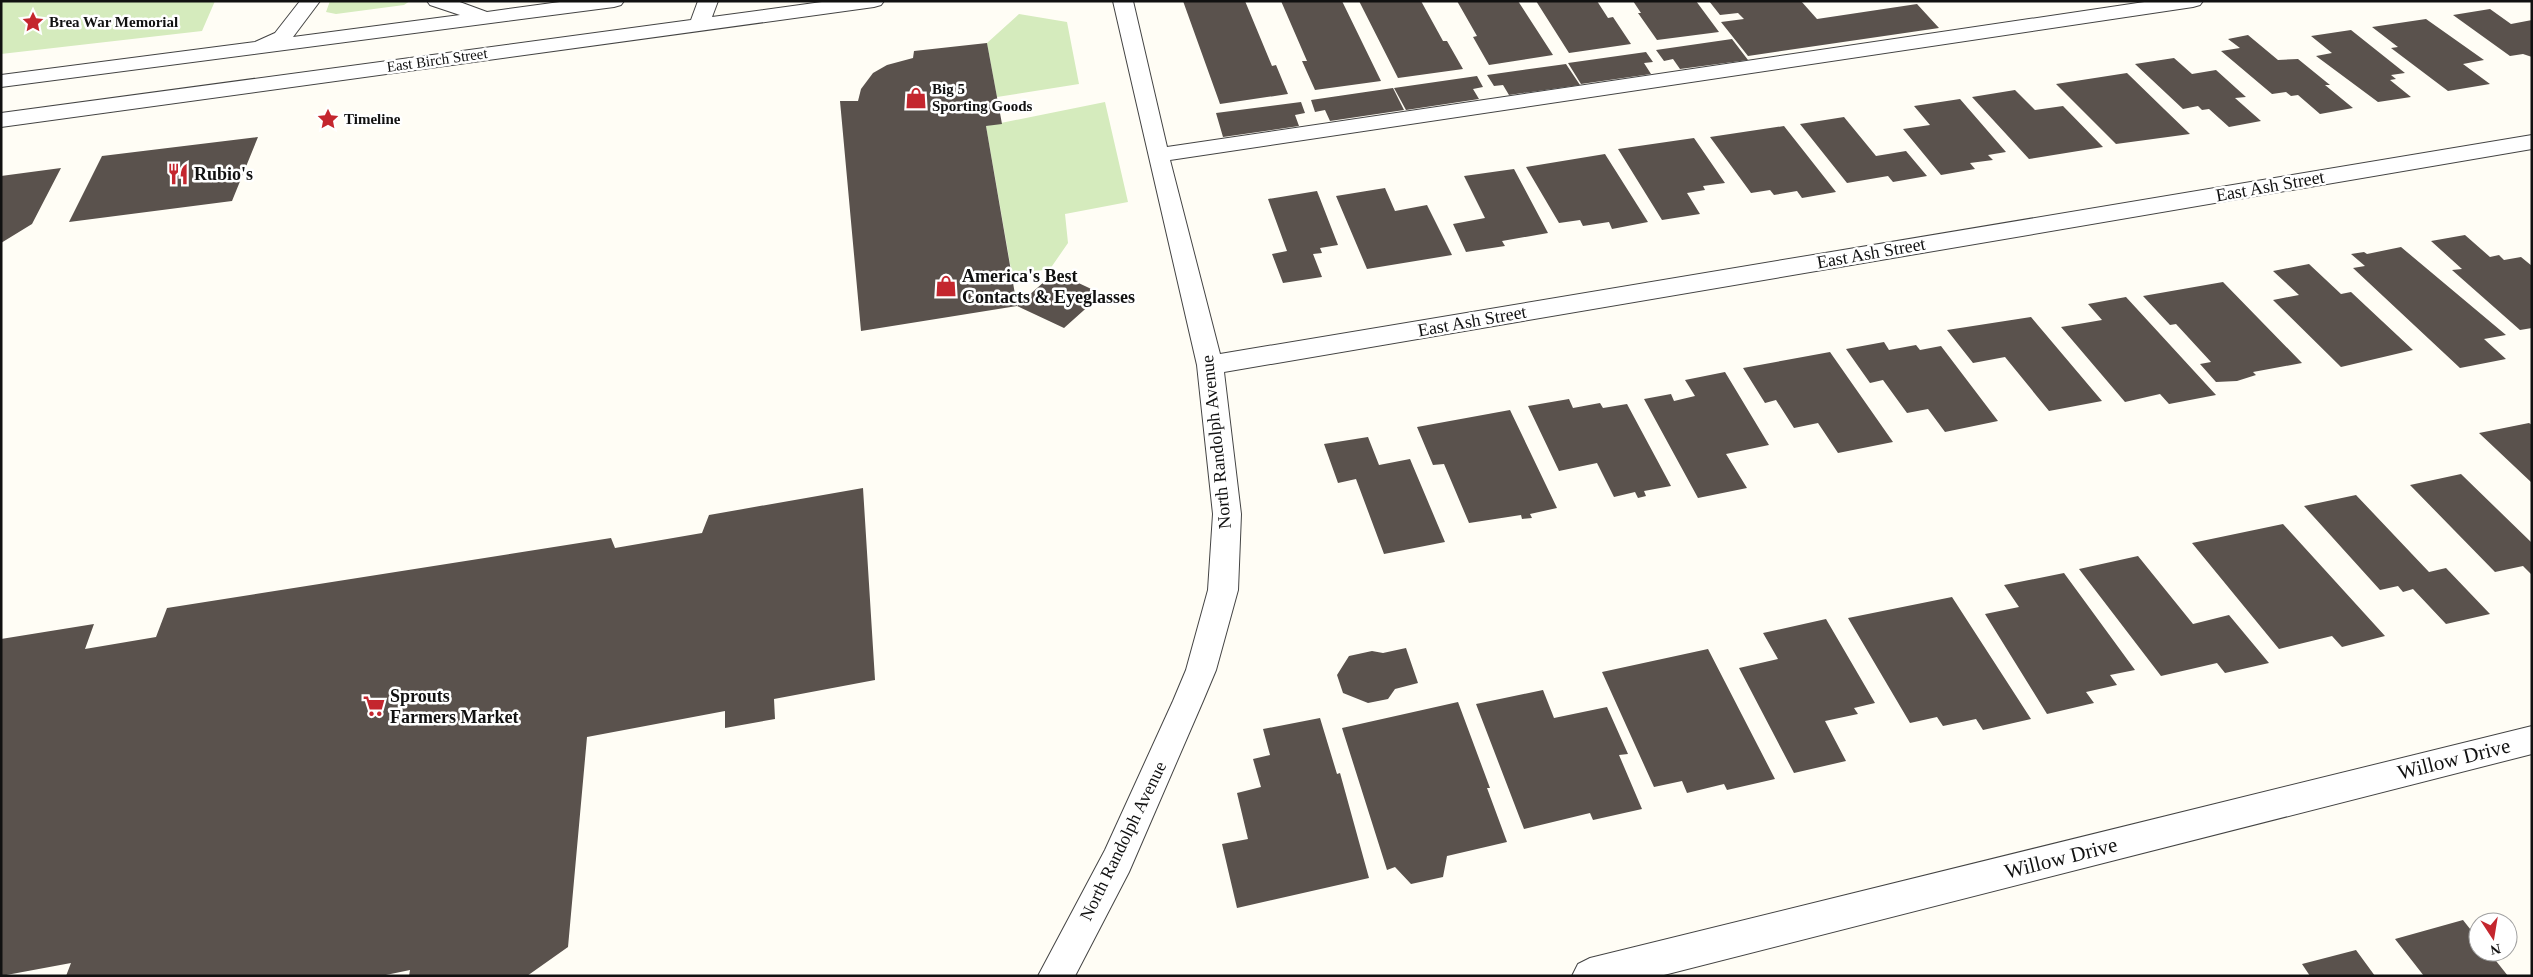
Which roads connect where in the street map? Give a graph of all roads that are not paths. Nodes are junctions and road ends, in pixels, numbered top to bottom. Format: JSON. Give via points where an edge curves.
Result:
{"nodes":[{"id":1,"x":310,"y":1,"type":"edge"},
{"id":2,"x":437,"y":1,"type":"edge"},
{"id":3,"x":614,"y":1,"type":"edge"},
{"id":4,"x":708,"y":1,"type":"edge"},
{"id":5,"x":874,"y":1,"type":"edge"},
{"id":6,"x":1123,"y":1,"type":"edge"},
{"id":7,"x":2192,"y":1,"type":"edge"},
{"id":8,"x":485,"y":18,"type":"junction"},
{"id":9,"x":699,"y":26,"type":"junction"},
{"id":10,"x":253,"y":50,"type":"junction"},
{"id":11,"x":1,"y":81,"type":"edge"},
{"id":12,"x":1,"y":120,"type":"edge"},
{"id":13,"x":2532,"y":142,"type":"edge"},
{"id":14,"x":1158,"y":155,"type":"junction"},
{"id":15,"x":1210,"y":365,"type":"junction"},
{"id":16,"x":2532,"y":740,"type":"edge"},
{"id":17,"x":1056,"y":976,"type":"edge"},
{"id":18,"x":1590,"y":976,"type":"edge"}],
"edges":[{"from":1,"to":10,"type":"street","via":[[282,37]]},
{"from":2,"to":8,"type":"street"},
{"from":3,"to":8,"type":"street","name":"East Birch Street"},
{"from":4,"to":9,"type":"street"},
{"from":5,"to":9,"type":"street","name":"East Birch Street"},
{"from":6,"to":14,"type":"street","name":"North Randolph Avenue"},
{"from":7,"to":14,"type":"street"},
{"from":8,"to":10,"type":"street","name":"East Birch Street"},
{"from":9,"to":12,"type":"street","name":"East Birch Street"},
{"from":10,"to":11,"type":"street","name":"East Birch Street"},
{"from":13,"to":15,"type":"street","name":"East Ash Street"},
{"from":14,"to":15,"type":"street","name":"North Randolph Avenue"},
{"from":15,"to":17,"type":"street","name":"North Randolph Avenue","via":[[1227,514],[1223,590],[1201,670],[1188,701],[1118,861]]},
{"from":16,"to":18,"type":"street","name":"Willow Drive"}]}
